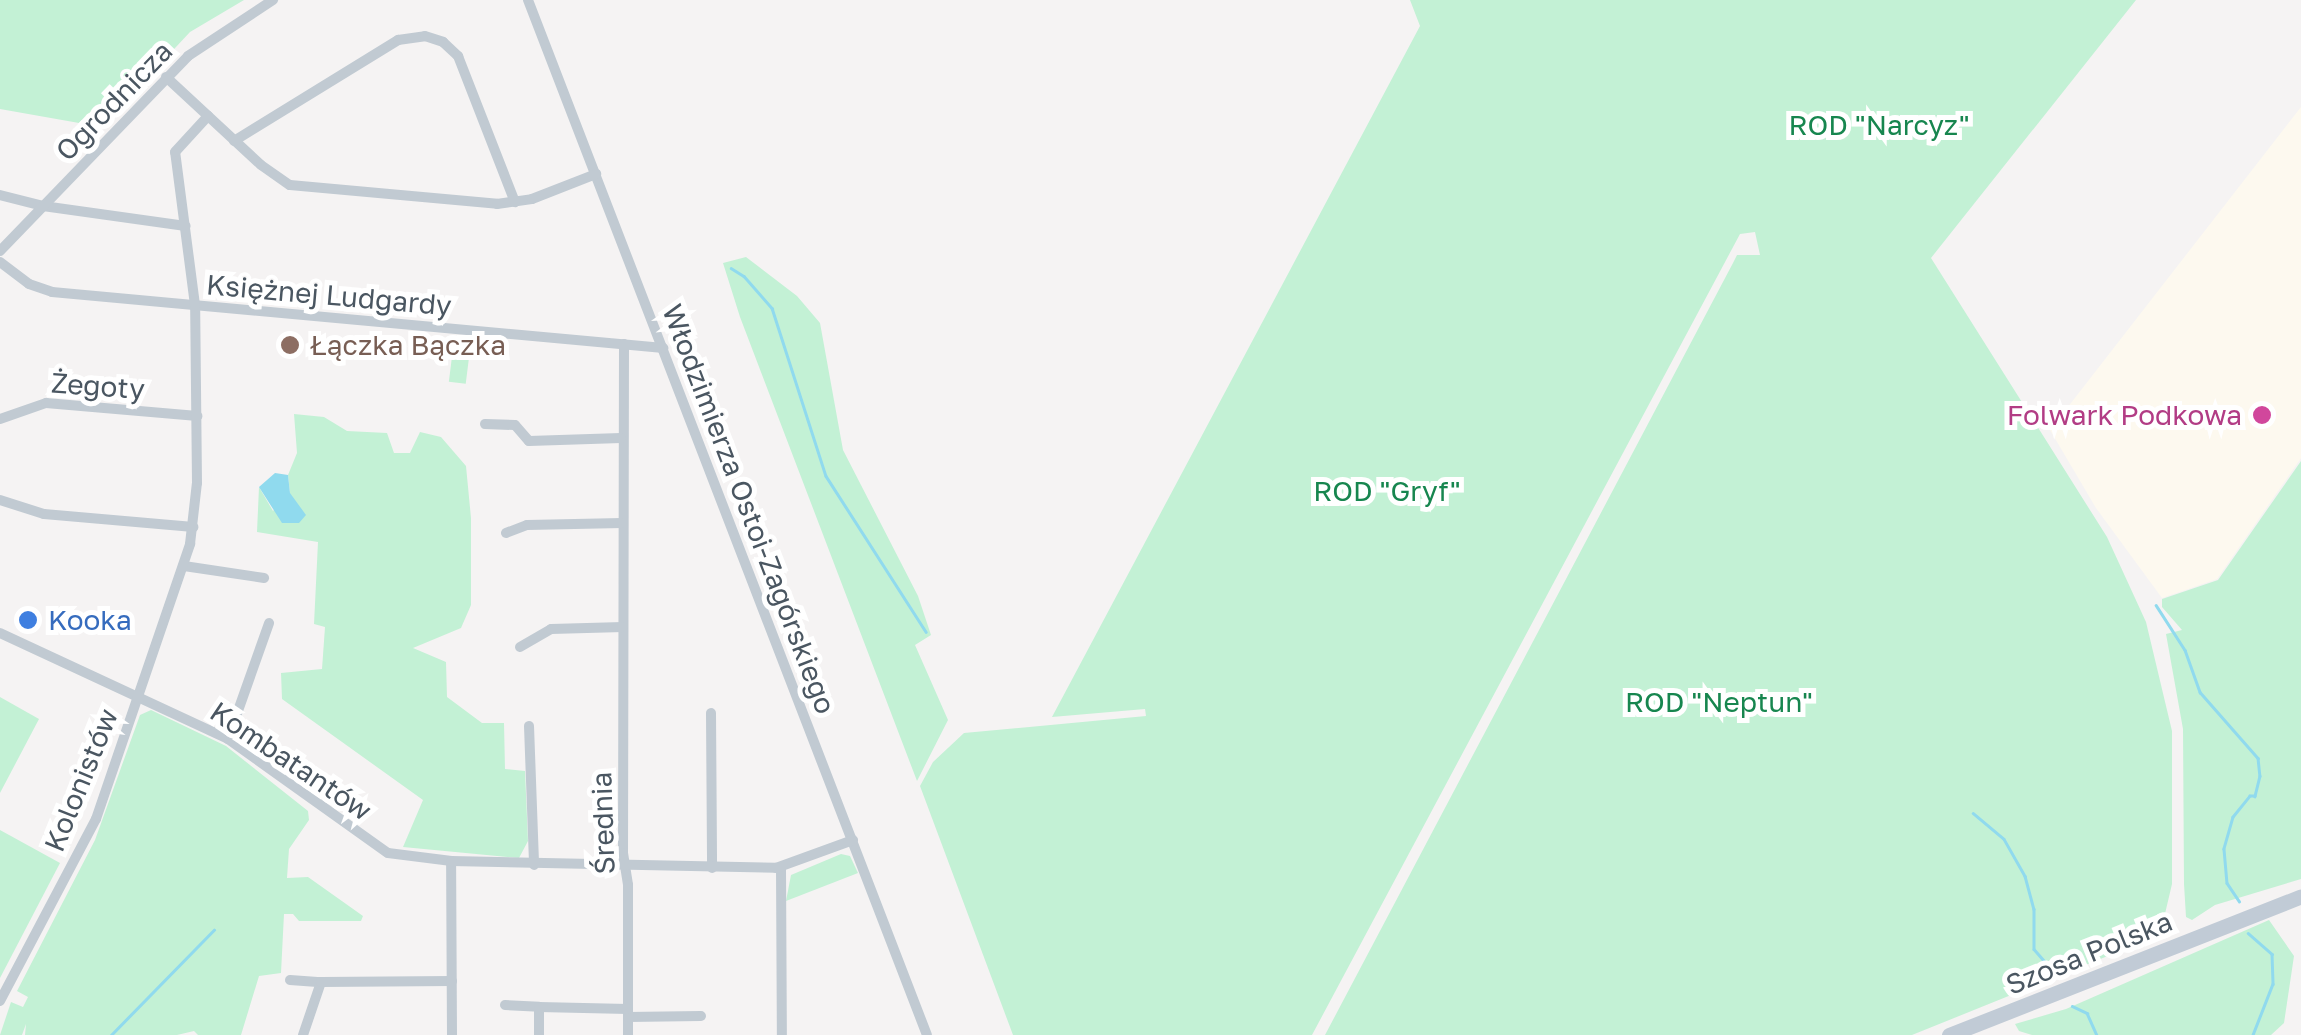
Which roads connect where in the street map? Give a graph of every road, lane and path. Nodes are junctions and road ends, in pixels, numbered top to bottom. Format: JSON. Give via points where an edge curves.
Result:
{"nodes":[{"id":1,"x":273,"y":0,"type":"edge"},
{"id":2,"x":528,"y":0,"type":"edge"},
{"id":3,"x":166,"y":77,"type":"junction"},
{"id":4,"x":208,"y":116,"type":"junction"},
{"id":5,"x":234,"y":141,"type":"junction"},
{"id":6,"x":596,"y":174,"type":"junction"},
{"id":7,"x":0,"y":196,"type":"edge"},
{"id":8,"x":515,"y":202,"type":"junction"},
{"id":9,"x":42,"y":206,"type":"junction"},
{"id":10,"x":186,"y":226,"type":"junction"},
{"id":11,"x":0,"y":251,"type":"edge"},
{"id":12,"x":0,"y":262,"type":"edge"},
{"id":13,"x":196,"y":305,"type":"junction"},
{"id":14,"x":624,"y":344,"type":"junction"},
{"id":15,"x":663,"y":348,"type":"junction"},
{"id":16,"x":196,"y":416,"type":"junction"},
{"id":17,"x":0,"y":419,"type":"edge"},
{"id":18,"x":485,"y":424,"type":"dead end"},
{"id":19,"x":621,"y":438,"type":"junction"},
{"id":20,"x":0,"y":500,"type":"edge"},
{"id":21,"x":622,"y":523,"type":"junction"},
{"id":22,"x":193,"y":527,"type":"junction"},
{"id":23,"x":506,"y":533,"type":"dead end"},
{"id":24,"x":184,"y":566,"type":"junction"},
{"id":25,"x":264,"y":578,"type":"dead end"},
{"id":26,"x":270,"y":623,"type":"dead end"},
{"id":27,"x":623,"y":626,"type":"junction"},
{"id":28,"x":0,"y":633,"type":"edge"},
{"id":29,"x":520,"y":647,"type":"dead end"},
{"id":30,"x":139,"y":696,"type":"junction"},
{"id":31,"x":711,"y":713,"type":"dead end"},
{"id":32,"x":530,"y":726,"type":"dead end"},
{"id":33,"x":228,"y":739,"type":"junction"},
{"id":34,"x":853,"y":840,"type":"junction"},
{"id":35,"x":451,"y":861,"type":"junction"},
{"id":36,"x":534,"y":865,"type":"junction"},
{"id":37,"x":626,"y":868,"type":"junction"},
{"id":38,"x":712,"y":868,"type":"junction"},
{"id":39,"x":782,"y":868,"type":"junction"},
{"id":40,"x":2301,"y":896,"type":"edge"},
{"id":41,"x":290,"y":980,"type":"dead end"},
{"id":42,"x":452,"y":981,"type":"junction"},
{"id":43,"x":320,"y":982,"type":"junction"},
{"id":44,"x":0,"y":1002,"type":"edge"},
{"id":45,"x":506,"y":1005,"type":"dead end"},
{"id":46,"x":538,"y":1007,"type":"junction"},
{"id":47,"x":628,"y":1013,"type":"junction"},
{"id":48,"x":702,"y":1016,"type":"dead end"},
{"id":49,"x":304,"y":1035,"type":"edge"},
{"id":50,"x":452,"y":1035,"type":"edge"},
{"id":51,"x":539,"y":1035,"type":"edge"},
{"id":52,"x":628,"y":1035,"type":"edge"},
{"id":53,"x":782,"y":1035,"type":"edge"},
{"id":54,"x":927,"y":1035,"type":"edge"},
{"id":55,"x":1949,"y":1035,"type":"edge"}],
"edges":[{"from":1,"to":3,"type":"street","name":"Ogrodnicza"},
{"from":2,"to":6,"type":"street","name":"Włodzimierza Ostoi-Zagórskiego"},
{"from":3,"to":4,"type":"street"},
{"from":3,"to":9,"type":"street","name":"Ogrodnicza"},
{"from":4,"to":5,"type":"street"},
{"from":4,"to":10,"type":"street","name":"Kolonistów","via":[[175,152]]},
{"from":5,"to":8,"type":"street","via":[[277,178],[298,186]]},
{"from":5,"to":8,"type":"street","via":[[398,40],[425,36],[458,56]]},
{"from":6,"to":8,"type":"street"},
{"from":6,"to":15,"type":"street","name":"Włodzimierza Ostoi-Zagórskiego"},
{"from":7,"to":9,"type":"street"},
{"from":9,"to":10,"type":"street"},
{"from":9,"to":11,"type":"street","name":"Ogrodnicza"},
{"from":10,"to":13,"type":"street","name":"Kolonistów"},
{"from":12,"to":13,"type":"street","name":"Księżnej Ludgardy","via":[[52,292]]},
{"from":13,"to":14,"type":"street","name":"Księżnej Ludgardy"},
{"from":13,"to":16,"type":"street","name":"Kolonistów"},
{"from":14,"to":15,"type":"street","name":"Księżnej Ludgardy"},
{"from":14,"to":19,"type":"street","name":"Średnia"},
{"from":15,"to":34,"type":"street","name":"Włodzimierza Ostoi-Zagórskiego"},
{"from":16,"to":17,"type":"street","name":"Żegoty","via":[[46,403]]},
{"from":16,"to":22,"type":"street","name":"Kolonistów"},
{"from":18,"to":19,"type":"street","via":[[516,425],[529,441]]},
{"from":19,"to":21,"type":"street","name":"Średnia"},
{"from":20,"to":22,"type":"street","via":[[44,514]]},
{"from":21,"to":23,"type":"street","via":[[527,524]]},
{"from":21,"to":27,"type":"street","name":"Średnia"},
{"from":22,"to":24,"type":"street","name":"Kolonistów"},
{"from":24,"to":25,"type":"street"},
{"from":24,"to":30,"type":"street","name":"Kolonistów"},
{"from":26,"to":33,"type":"street"},
{"from":27,"to":29,"type":"street","via":[[551,629]]},
{"from":27,"to":37,"type":"street","name":"Średnia"},
{"from":28,"to":30,"type":"street","name":"Kombatantów"},
{"from":30,"to":33,"type":"street","name":"Kombatantów"},
{"from":30,"to":44,"type":"street","name":"Kolonistów","via":[[96,819]]},
{"from":31,"to":38,"type":"street"},
{"from":32,"to":36,"type":"street"},
{"from":33,"to":35,"type":"street","name":"Kombatantów","via":[[388,853]]},
{"from":34,"to":39,"type":"street"},
{"from":34,"to":54,"type":"street","name":"Włodzimierza Ostoi-Zagórskiego"},
{"from":35,"to":36,"type":"street","name":"Kombatantów"},
{"from":35,"to":42,"type":"street"},
{"from":36,"to":37,"type":"street","name":"Kombatantów"},
{"from":37,"to":38,"type":"street","name":"Kombatantów"},
{"from":37,"to":47,"type":"street","name":"Średnia"},
{"from":38,"to":39,"type":"street","name":"Kombatantów"},
{"from":39,"to":53,"type":"street"},
{"from":40,"to":55,"type":"street","name":"Szosa Polska"},
{"from":41,"to":43,"type":"street"},
{"from":42,"to":43,"type":"street"},
{"from":42,"to":50,"type":"street"},
{"from":43,"to":49,"type":"street"},
{"from":45,"to":46,"type":"street"},
{"from":46,"to":47,"type":"street"},
{"from":46,"to":51,"type":"street"},
{"from":47,"to":48,"type":"street"},
{"from":47,"to":52,"type":"street","name":"Średnia"}]}
